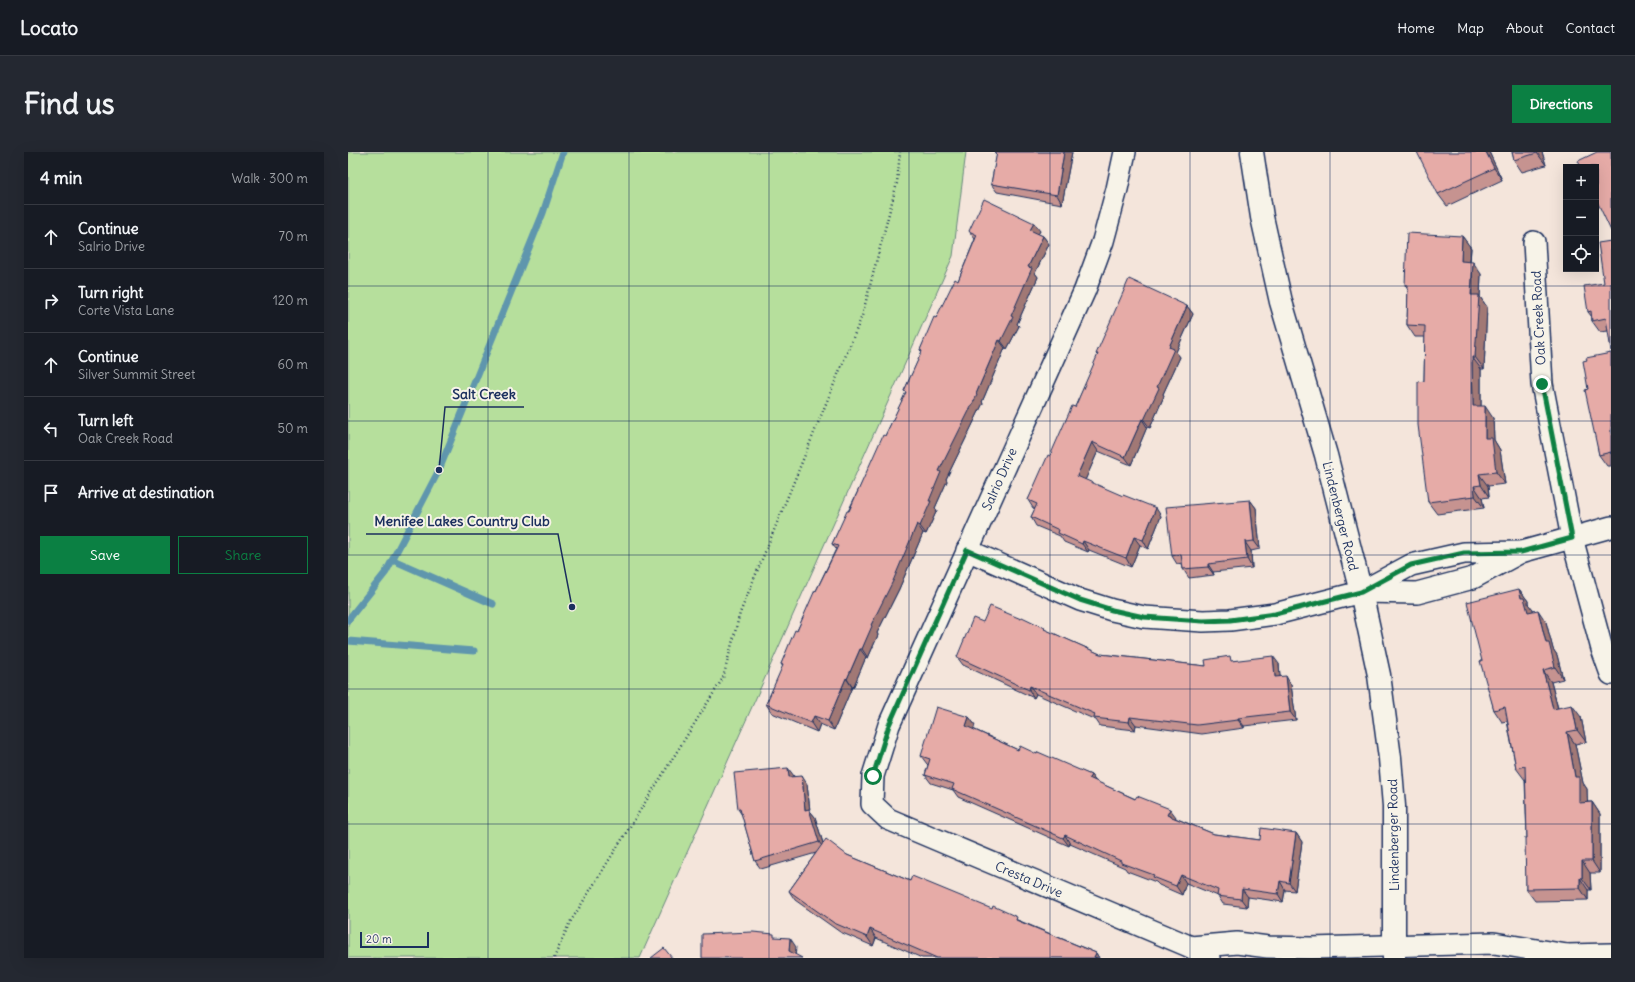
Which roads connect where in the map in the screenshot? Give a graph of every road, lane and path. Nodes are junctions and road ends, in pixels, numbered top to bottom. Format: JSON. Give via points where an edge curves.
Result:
{"nodes":[{"id":1,"x":900,"y":152,"type":"edge"},
{"id":2,"x":1125,"y":152,"type":"edge"},
{"id":3,"x":1252,"y":152,"type":"edge"},
{"id":4,"x":1534,"y":242,"type":"dead end"},
{"id":5,"x":1611,"y":527,"type":"edge"},
{"id":6,"x":1572,"y":538,"type":"junction"},
{"id":7,"x":967,"y":550,"type":"junction"},
{"id":8,"x":1521,"y":552,"type":"junction"},
{"id":9,"x":1361,"y":592,"type":"junction"},
{"id":10,"x":1611,"y":674,"type":"edge"},
{"id":11,"x":872,"y":804,"type":"joint"},
{"id":12,"x":1394,"y":952,"type":"edge"},
{"id":13,"x":1190,"y":953,"type":"edge"},
{"id":14,"x":1611,"y":954,"type":"edge"},
{"id":15,"x":1559,"y":957,"type":"edge"},
{"id":16,"x":554,"y":958,"type":"edge"},
{"id":17,"x":1209,"y":958,"type":"edge"}],
"edges":[{"from":1,"to":16,"type":"path","via":[[897,183],[862,316],[740,613],[723,678],[569,924]]},
{"from":2,"to":7,"type":"street","name":"Salrio Drive","via":[[1103,241],[1084,290]]},
{"from":3,"to":9,"type":"street","name":"Lindenberger Road","via":[[1262,217],[1282,302],[1326,455]]},
{"from":4,"to":6,"type":"street","name":"Oak Creek Road","via":[[1542,384]]},
{"from":5,"to":6,"type":"street"},
{"from":6,"to":8,"type":"street"},
{"from":6,"to":10,"type":"street","name":"Oak Creek Road"},
{"from":7,"to":9,"type":"street","via":[[1080,600],[1144,617],[1230,620],[1275,614]]},
{"from":7,"to":11,"type":"street","name":"Salrio Drive","via":[[889,725],[873,776]]},
{"from":8,"to":9,"type":"street","via":[[1464,553],[1411,565]]},
{"from":8,"to":9,"type":"street","via":[[1473,578],[1417,593]]},
{"from":9,"to":12,"type":"street","name":"Lindenberger Road","via":[[1380,675],[1390,758],[1394,806]]},
{"from":11,"to":13,"type":"street","name":"Cresta Drive","via":[[888,819]]},
{"from":12,"to":13,"type":"street","name":"Cresta Drive","via":[[1237,944]]},
{"from":12,"to":15,"type":"street","name":"Cresta Drive","via":[[1494,943]]},
{"from":13,"to":17,"type":"street","name":"Cresta Drive"},
{"from":14,"to":15,"type":"street","name":"Cresta Drive"}]}
